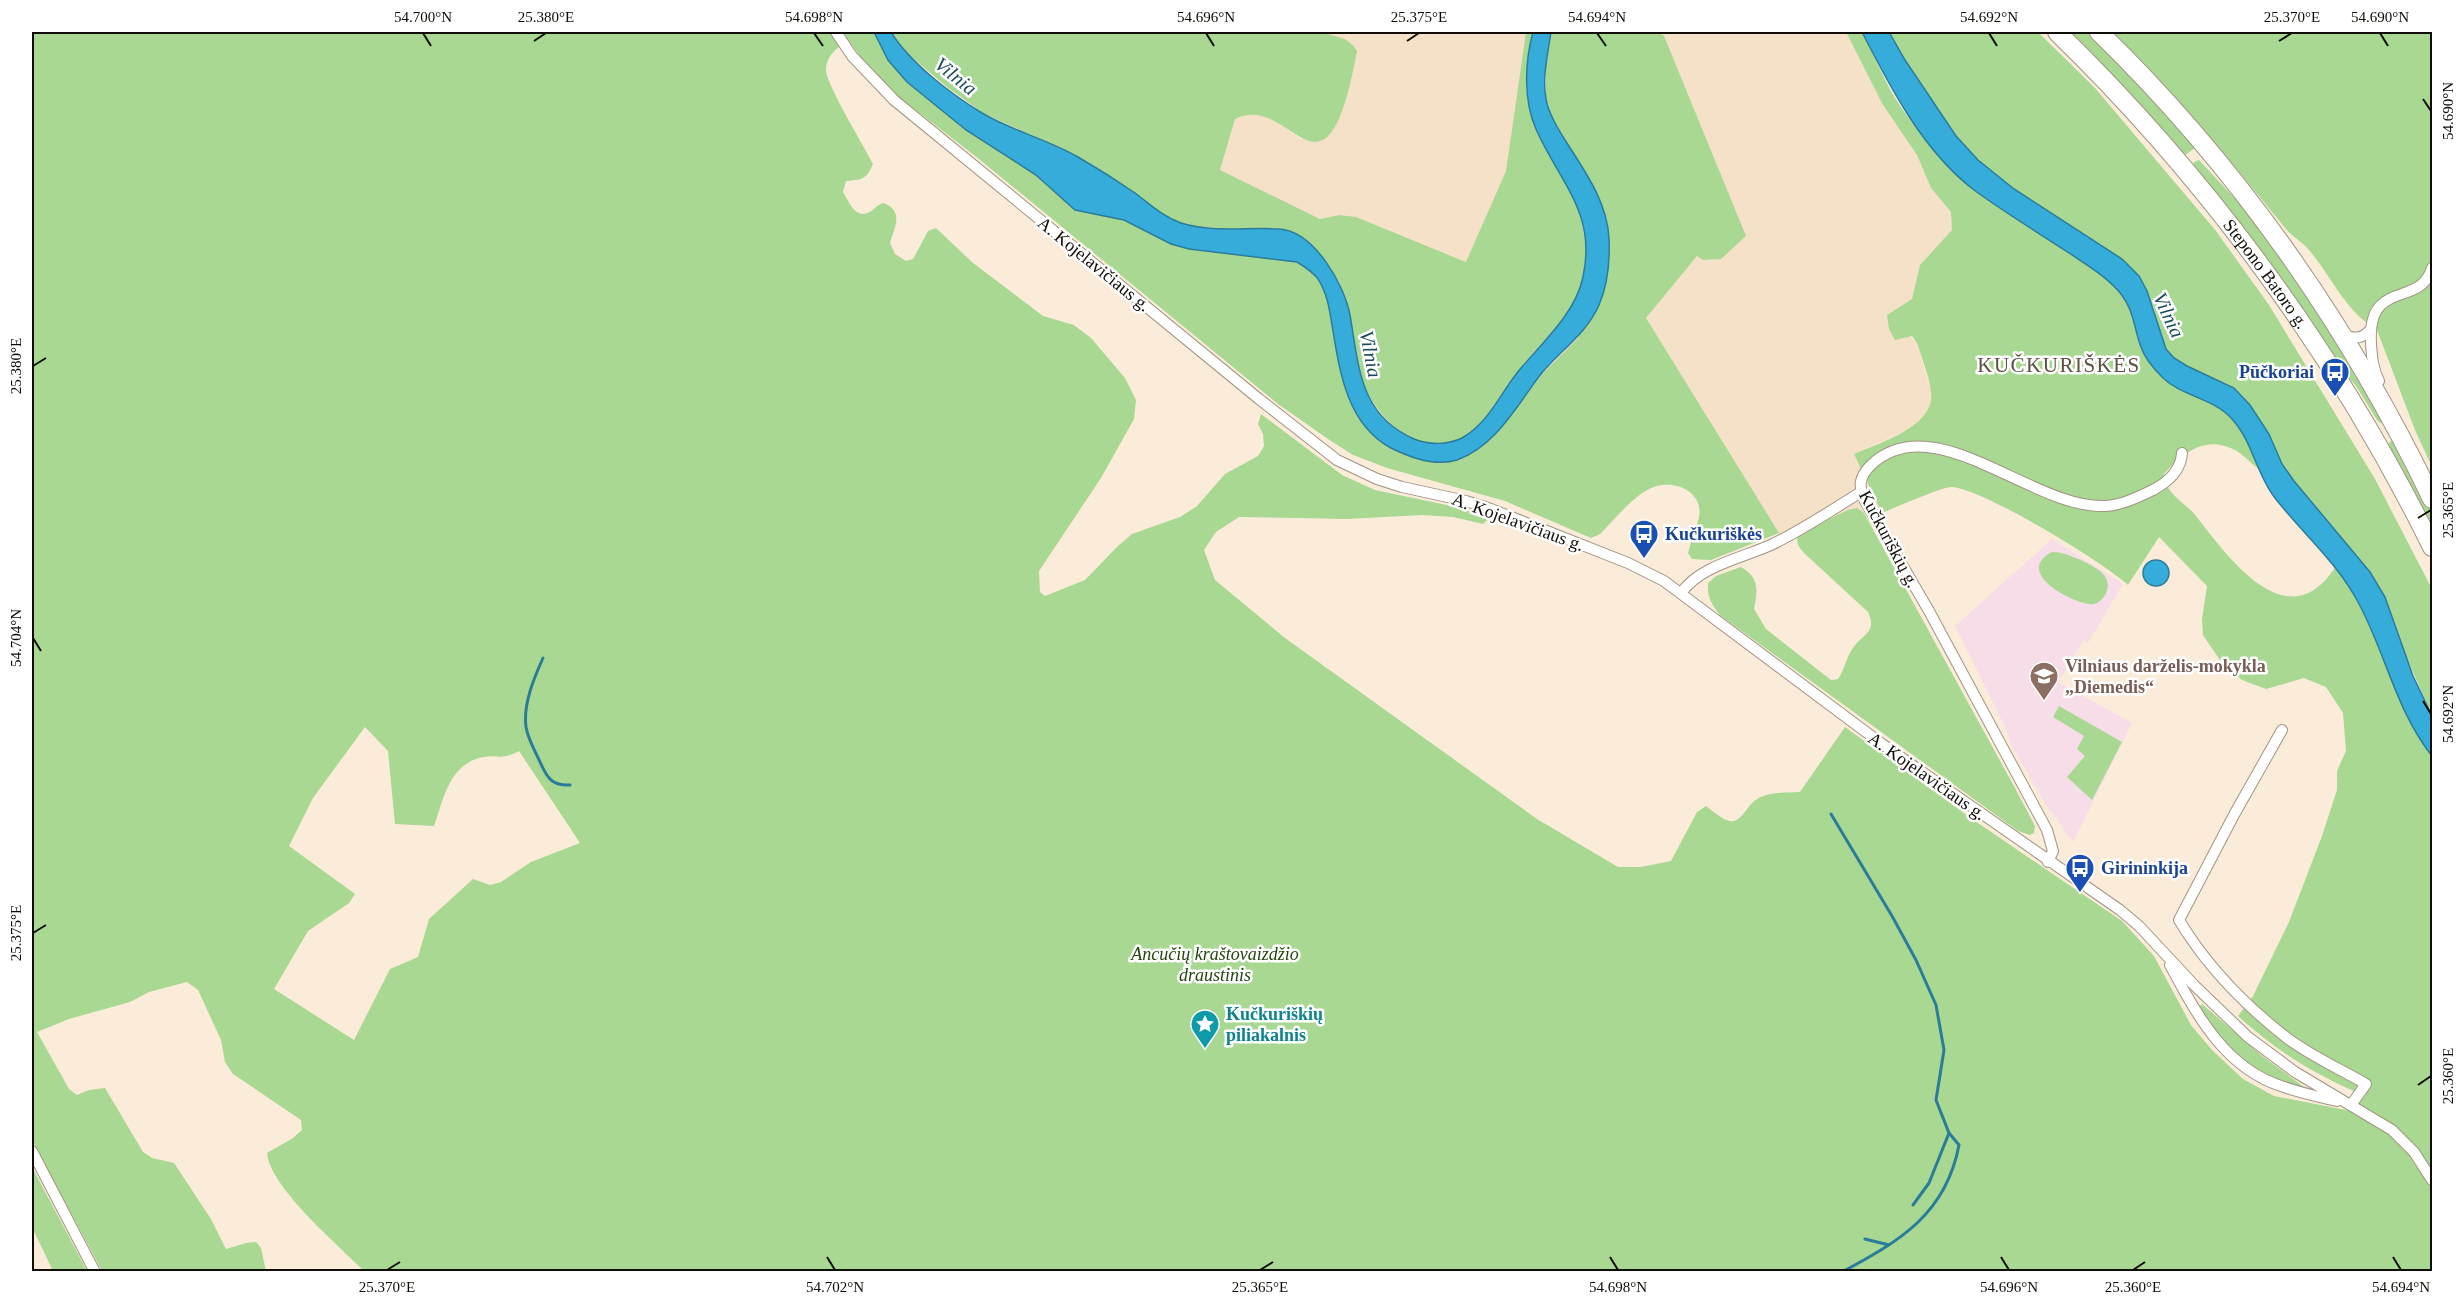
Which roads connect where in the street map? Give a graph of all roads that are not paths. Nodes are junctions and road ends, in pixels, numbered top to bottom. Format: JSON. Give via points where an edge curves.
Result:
{"nodes":[{"id":1,"x":836,"y":32,"type":"edge"},
{"id":2,"x":2057,"y":32,"type":"edge"},
{"id":3,"x":2099,"y":32,"type":"edge"},
{"id":4,"x":2226,"y":172,"type":"junction"},
{"id":5,"x":2191,"y":175,"type":"junction"},
{"id":6,"x":2433,"y":268,"type":"edge"},
{"id":7,"x":2370,"y":330,"type":"junction"},
{"id":8,"x":2343,"y":335,"type":"junction"},
{"id":9,"x":2339,"y":380,"type":"junction"},
{"id":10,"x":2392,"y":418,"type":"junction"},
{"id":11,"x":2182,"y":453,"type":"dead end"},
{"id":12,"x":1861,"y":492,"type":"junction"},
{"id":13,"x":2433,"y":499,"type":"edge"},
{"id":14,"x":2433,"y":547,"type":"edge"},
{"id":15,"x":1681,"y":593,"type":"junction"},
{"id":16,"x":2282,"y":730,"type":"dead end"},
{"id":17,"x":2048,"y":862,"type":"junction"},
{"id":18,"x":2163,"y":951,"type":"junction"},
{"id":19,"x":2351,"y":1105,"type":"junction"},
{"id":20,"x":32,"y":1151,"type":"edge"},
{"id":21,"x":2433,"y":1180,"type":"edge"},
{"id":22,"x":95,"y":1272,"type":"edge"}],
"edges":[{"from":1,"to":15,"type":"street","name":"A. Kojelavičiaus g.","via":[[858,64],[894,100],[1259,399],[1338,459],[1377,479],[1491,509],[1628,563]]},
{"from":2,"to":5,"type":"main road","name":"Stepono Batoro g."},
{"from":3,"to":4,"type":"main road","name":"Stepono Batoro g.","via":[[2182,118]]},
{"from":4,"to":5,"type":"main road","via":[[2198,154],[2187,159]]},
{"from":4,"to":8,"type":"main road","name":"Stepono Batoro g."},
{"from":5,"to":9,"type":"main road","name":"Stepono Batoro g.","via":[[2246,245]]},
{"from":6,"to":7,"type":"street","via":[[2424,282],[2382,303],[2373,315]]},
{"from":7,"to":8,"type":"street","via":[[2359,338]]},
{"from":7,"to":10,"type":"street","via":[[2374,370],[2391,404]]},
{"from":8,"to":10,"type":"main road","name":"Stepono Batoro g."},
{"from":9,"to":10,"type":"main road","via":[[2358,396],[2381,430],[2389,429]]},
{"from":9,"to":14,"type":"main road","name":"Stepono Batoro g."},
{"from":10,"to":13,"type":"main road","name":"Stepono Batoro g."},
{"from":11,"to":12,"type":"street","name":"Kučkuriškių g.","via":[[2177,469],[2162,485],[2123,503],[2105,506],[2055,498],[1953,451],[1936,447],[1912,447],[1886,454],[1867,470],[1860,481]]},
{"from":12,"to":15,"type":"street","via":[[1773,543],[1698,575]]},
{"from":12,"to":17,"type":"street","name":"Kučkuriškių g.","via":[[2040,817],[2052,843]]},
{"from":15,"to":17,"type":"street","name":"A. Kojelavičiaus g.","via":[[1845,718]]},
{"from":16,"to":19,"type":"street","via":[[2180,920],[2220,976],[2266,1020],[2307,1051],[2366,1084]]},
{"from":17,"to":18,"type":"street","name":"A. Kojelavičiaus g.","via":[[2120,910]]},
{"from":18,"to":19,"type":"street","name":"A. Kojelavičiaus g.","via":[[2248,1037],[2295,1072]]},
{"from":18,"to":19,"type":"street","name":"A. Kojelavičiaus g.","via":[[2203,1023],[2238,1063],[2282,1087]]},
{"from":19,"to":21,"type":"street","name":"A. Kojelavičiaus g.","via":[[2405,1141]]},
{"from":20,"to":22,"type":"street"}]}
